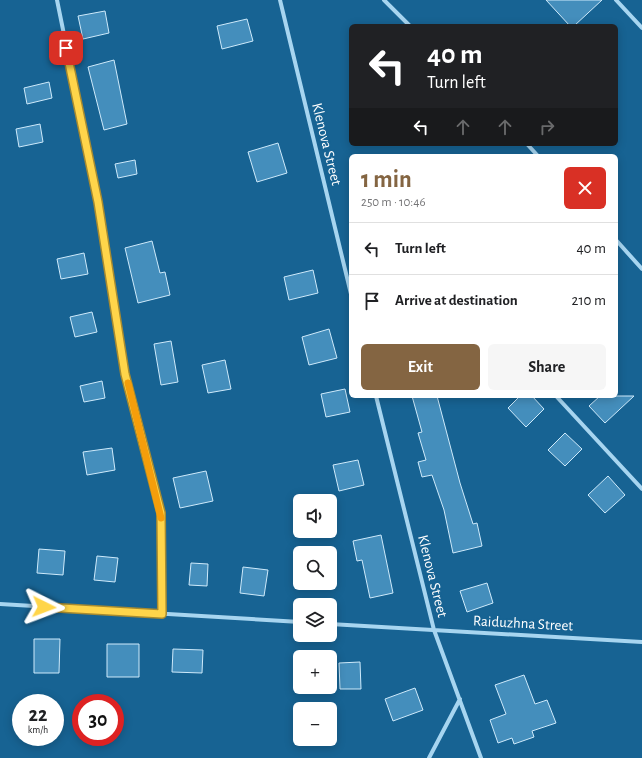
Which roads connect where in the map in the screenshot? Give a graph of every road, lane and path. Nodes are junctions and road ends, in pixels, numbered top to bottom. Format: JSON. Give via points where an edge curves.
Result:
{"nodes":[{"id":1,"x":58,"y":0,"type":"edge"},
{"id":2,"x":280,"y":0,"type":"edge"},
{"id":3,"x":384,"y":0,"type":"edge"},
{"id":4,"x":616,"y":0,"type":"edge"},
{"id":5,"x":408,"y":24,"type":"edge"},
{"id":6,"x":642,"y":28,"type":"edge"},
{"id":7,"x":529,"y":146,"type":"edge"},
{"id":8,"x":536,"y":154,"type":"edge"},
{"id":9,"x":618,"y":242,"type":"edge"},
{"id":10,"x":642,"y":268,"type":"edge"},
{"id":11,"x":349,"y":286,"type":"edge"},
{"id":12,"x":376,"y":398,"type":"edge"},
{"id":13,"x":558,"y":398,"type":"edge"},
{"id":14,"x":642,"y":488,"type":"edge"},
{"id":15,"x":0,"y":604,"type":"edge"},
{"id":16,"x":162,"y":614,"type":"junction"},
{"id":17,"x":293,"y":622,"type":"edge"},
{"id":18,"x":337,"y":624,"type":"edge"},
{"id":19,"x":434,"y":630,"type":"junction"},
{"id":20,"x":642,"y":642,"type":"edge"},
{"id":21,"x":460,"y":699,"type":"junction"},
{"id":22,"x":429,"y":758,"type":"edge"},
{"id":23,"x":481,"y":758,"type":"edge"}],
"edges":[{"from":1,"to":16,"type":"street","via":[[98,202],[125,374],[161,513]]},
{"from":2,"to":11,"type":"street","name":"Klenova Street"},
{"from":3,"to":5,"type":"street"},
{"from":4,"to":6,"type":"street"},
{"from":7,"to":8,"type":"street"},
{"from":9,"to":10,"type":"street"},
{"from":12,"to":19,"type":"street","name":"Klenova Street"},
{"from":13,"to":14,"type":"street"},
{"from":15,"to":16,"type":"street"},
{"from":16,"to":17,"type":"street"},
{"from":18,"to":19,"type":"street","name":"Raiduzhna Street"},
{"from":19,"to":20,"type":"street","name":"Raiduzhna Street"},
{"from":19,"to":21,"type":"street","name":"Klenova Street"},
{"from":21,"to":22,"type":"street"},
{"from":21,"to":23,"type":"street","name":"Klenova Street"}]}
